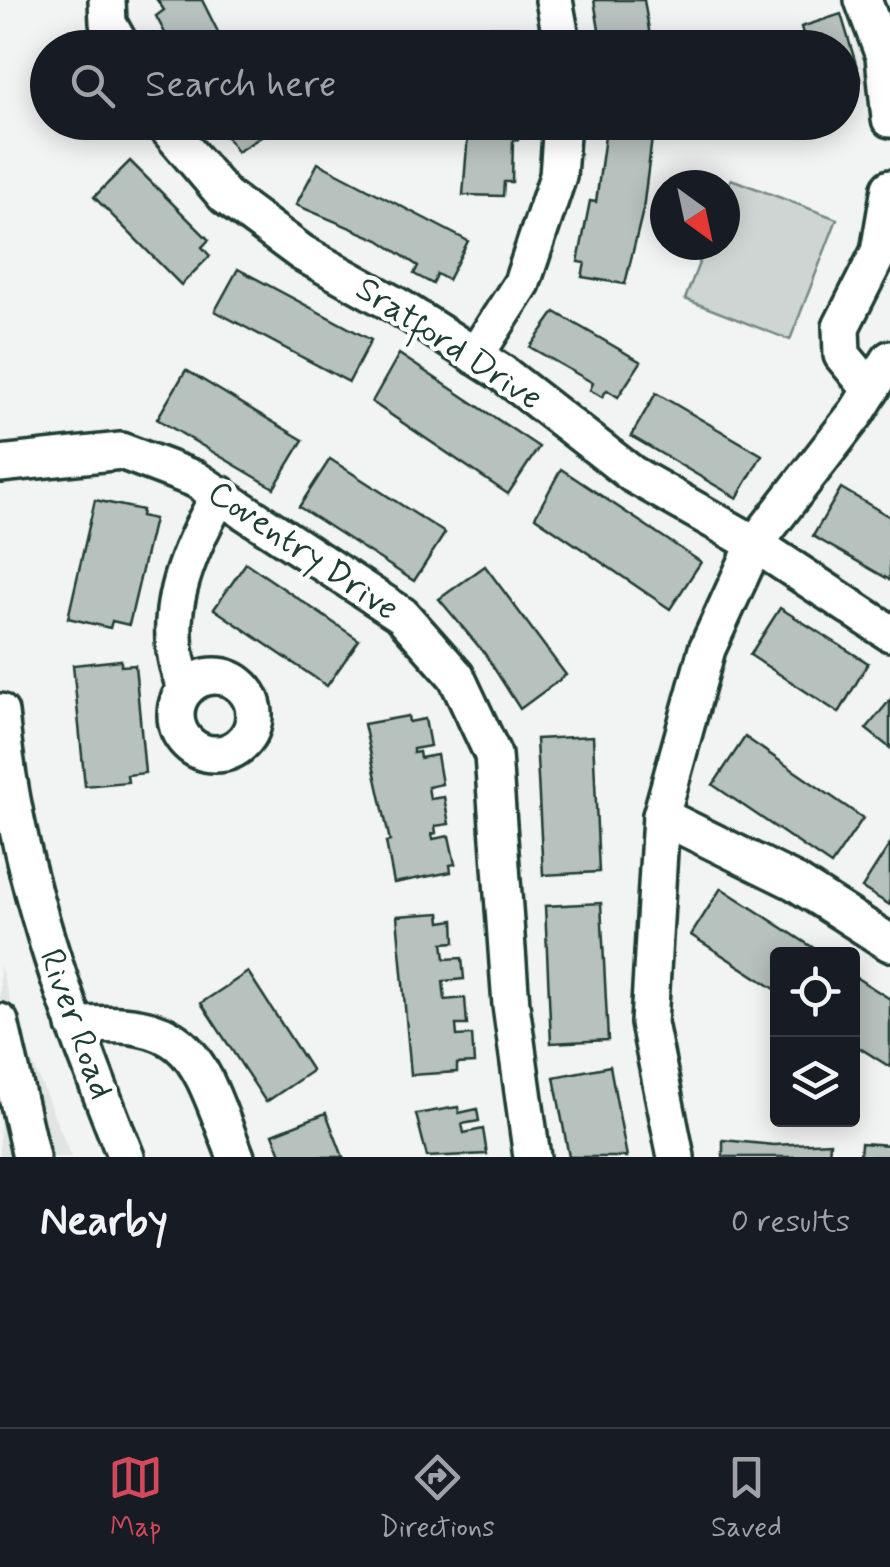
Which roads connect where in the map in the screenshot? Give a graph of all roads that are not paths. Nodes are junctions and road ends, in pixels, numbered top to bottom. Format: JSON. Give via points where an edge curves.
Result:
{"nodes":[{"id":1,"x":108,"y":0,"type":"edge"},
{"id":2,"x":554,"y":0,"type":"edge"},
{"id":3,"x":863,"y":0,"type":"edge"},
{"id":4,"x":112,"y":30,"type":"edge"},
{"id":5,"x":559,"y":30,"type":"edge"},
{"id":6,"x":890,"y":119,"type":"edge"},
{"id":7,"x":177,"y":140,"type":"edge"},
{"id":8,"x":561,"y":140,"type":"edge"},
{"id":9,"x":890,"y":188,"type":"edge"},
{"id":10,"x":475,"y":356,"type":"junction"},
{"id":11,"x":890,"y":358,"type":"edge"},
{"id":12,"x":871,"y":390,"type":"junction"},
{"id":13,"x":0,"y":464,"type":"edge"},
{"id":14,"x":220,"y":494,"type":"junction"},
{"id":15,"x":755,"y":544,"type":"junction"},
{"id":16,"x":890,"y":633,"type":"edge"},
{"id":17,"x":186,"y":690,"type":"dead end"},
{"id":18,"x":0,"y":712,"type":"edge"},
{"id":19,"x":661,"y":816,"type":"junction"},
{"id":20,"x":9,"y":835,"type":"edge"},
{"id":21,"x":890,"y":943,"type":"edge"},
{"id":22,"x":0,"y":1022,"type":"edge"},
{"id":23,"x":75,"y":1026,"type":"junction"},
{"id":24,"x":31,"y":1157,"type":"edge"},
{"id":25,"x":126,"y":1157,"type":"edge"},
{"id":26,"x":236,"y":1157,"type":"edge"},
{"id":27,"x":532,"y":1157,"type":"edge"},
{"id":28,"x":676,"y":1157,"type":"edge"}],
"edges":[{"from":1,"to":4,"type":"street"},
{"from":2,"to":5,"type":"street"},
{"from":3,"to":6,"type":"street","via":[[884,56]]},
{"from":7,"to":10,"type":"street","name":"Sratford Drive","via":[[225,196],[302,253]]},
{"from":8,"to":10,"type":"street","via":[[558,176],[522,283]]},
{"from":9,"to":12,"type":"street","via":[[878,252],[841,327],[842,355]]},
{"from":10,"to":15,"type":"street","name":"Sratford Drive","via":[[632,474]]},
{"from":11,"to":12,"type":"street"},
{"from":12,"to":15,"type":"street"},
{"from":13,"to":14,"type":"street","name":"Coventry Drive","via":[[121,450]]},
{"from":14,"to":17,"type":"street","via":[[193,541],[173,603],[178,673]]},
{"from":14,"to":27,"type":"street","name":"Coventry Drive","via":[[402,615],[456,676],[493,755],[511,1005]]},
{"from":15,"to":16,"type":"street","name":"Sratford Drive"},
{"from":15,"to":19,"type":"street","via":[[707,649]]},
{"from":18,"to":20,"type":"street","name":"River Road"},
{"from":19,"to":21,"type":"street","via":[[795,882]]},
{"from":19,"to":28,"type":"street","via":[[649,1022]]},
{"from":20,"to":23,"type":"street","name":"River Road"},
{"from":22,"to":24,"type":"street"},
{"from":23,"to":25,"type":"street","name":"River Road"},
{"from":23,"to":26,"type":"street","via":[[154,1028],[191,1052]]}]}
